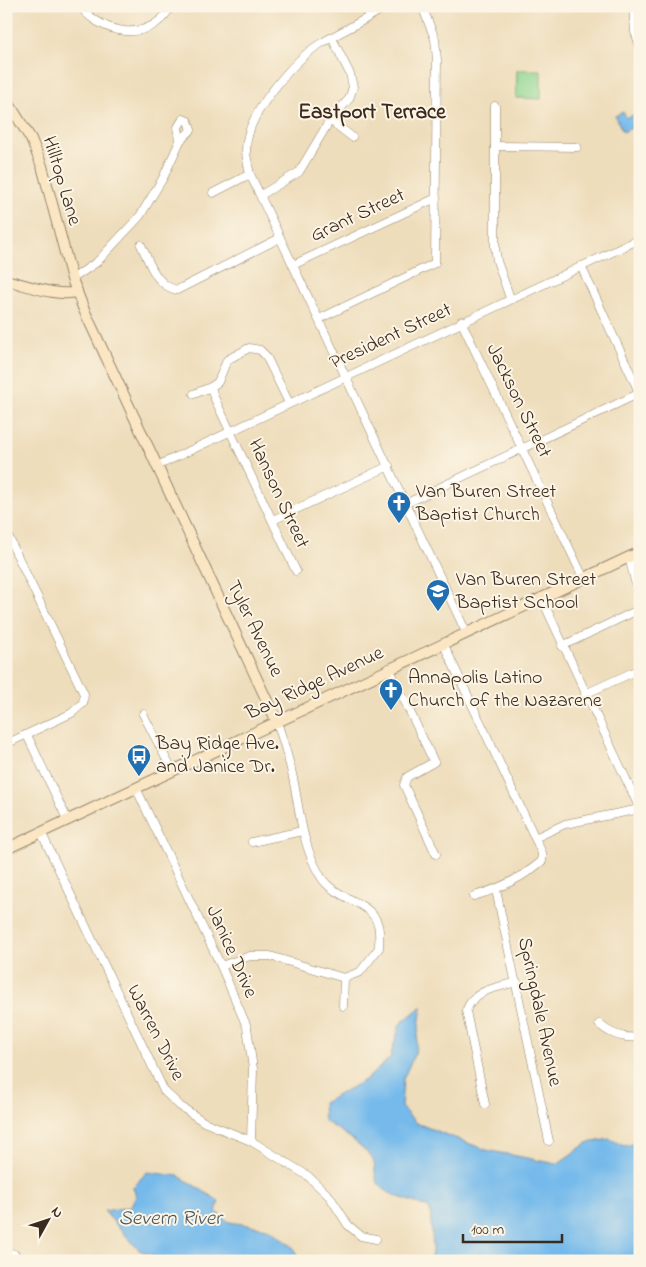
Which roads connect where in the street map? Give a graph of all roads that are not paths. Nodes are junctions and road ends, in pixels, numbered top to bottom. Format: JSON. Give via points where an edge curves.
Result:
{"nodes":[{"id":1,"x":8,"y":6,"type":"edge"},
{"id":2,"x":80,"y":6,"type":"edge"},
{"id":3,"x":170,"y":6,"type":"edge"},
{"id":4,"x":386,"y":6,"type":"edge"},
{"id":5,"x":422,"y":6,"type":"edge"},
{"id":6,"x":633,"y":6,"type":"edge"},
{"id":7,"x":6,"y":12,"type":"edge"},
{"id":8,"x":332,"y":38,"type":"junction"},
{"id":9,"x":640,"y":46,"type":"edge"},
{"id":10,"x":6,"y":99,"type":"edge"},
{"id":11,"x":495,"y":106,"type":"dead end"},
{"id":12,"x":330,"y":120,"type":"junction"},
{"id":13,"x":352,"y":138,"type":"dead end"},
{"id":14,"x":180,"y":141,"type":"dead end"},
{"id":15,"x":496,"y":146,"type":"junction"},
{"id":16,"x":577,"y":147,"type":"dead end"},
{"id":17,"x":250,"y":174,"type":"junction"},
{"id":18,"x":213,"y":192,"type":"dead end"},
{"id":19,"x":261,"y":195,"type":"junction"},
{"id":20,"x":436,"y":198,"type":"junction"},
{"id":21,"x":280,"y":238,"type":"junction"},
{"id":22,"x":640,"y":239,"type":"edge"},
{"id":23,"x":141,"y":245,"type":"dead end"},
{"id":24,"x":293,"y":265,"type":"junction"},
{"id":25,"x":581,"y":266,"type":"junction"},
{"id":26,"x":72,"y":279,"type":"junction"},
{"id":27,"x":6,"y":280,"type":"edge"},
{"id":28,"x":77,"y":291,"type":"junction"},
{"id":29,"x":510,"y":298,"type":"junction"},
{"id":30,"x":320,"y":319,"type":"junction"},
{"id":31,"x":462,"y":321,"type":"junction"},
{"id":32,"x":346,"y":376,"type":"junction"},
{"id":33,"x":211,"y":387,"type":"junction"},
{"id":34,"x":640,"y":393,"type":"edge"},
{"id":35,"x":194,"y":394,"type":"dead end"},
{"id":36,"x":289,"y":403,"type":"junction"},
{"id":37,"x":231,"y":431,"type":"junction"},
{"id":38,"x":523,"y":449,"type":"junction"},
{"id":39,"x":157,"y":466,"type":"junction"},
{"id":40,"x":389,"y":466,"type":"junction"},
{"id":41,"x":406,"y":503,"type":"junction"},
{"id":42,"x":273,"y":520,"type":"junction"},
{"id":43,"x":6,"y":532,"type":"edge"},
{"id":44,"x":640,"y":552,"type":"edge"},
{"id":45,"x":630,"y":557,"type":"junction"},
{"id":46,"x":296,"y":571,"type":"dead end"},
{"id":47,"x":583,"y":578,"type":"junction"},
{"id":48,"x":540,"y":597,"type":"junction"},
{"id":49,"x":640,"y":601,"type":"edge"},
{"id":50,"x":640,"y":609,"type":"edge"},
{"id":51,"x":466,"y":632,"type":"junction"},
{"id":52,"x":442,"y":643,"type":"junction"},
{"id":53,"x":562,"y":646,"type":"junction"},
{"id":54,"x":389,"y":668,"type":"junction"},
{"id":55,"x":640,"y":669,"type":"edge"},
{"id":56,"x":585,"y":694,"type":"junction"},
{"id":57,"x":143,"y":714,"type":"dead end"},
{"id":58,"x":277,"y":722,"type":"junction"},
{"id":59,"x":27,"y":734,"type":"junction"},
{"id":60,"x":6,"y":744,"type":"edge"},
{"id":61,"x":172,"y":770,"type":"junction"},
{"id":62,"x":136,"y":788,"type":"junction"},
{"id":63,"x":640,"y":809,"type":"edge"},
{"id":64,"x":67,"y":820,"type":"junction"},
{"id":65,"x":302,"y":830,"type":"junction"},
{"id":66,"x":42,"y":832,"type":"junction"},
{"id":67,"x":535,"y":838,"type":"junction"},
{"id":68,"x":252,"y":842,"type":"dead end"},
{"id":69,"x":6,"y":849,"type":"edge"},
{"id":70,"x":436,"y":854,"type":"dead end"},
{"id":71,"x":496,"y":890,"type":"junction"},
{"id":72,"x":474,"y":896,"type":"dead end"},
{"id":73,"x":222,"y":966,"type":"junction"},
{"id":74,"x":344,"y":978,"type":"junction"},
{"id":75,"x":517,"y":982,"type":"junction"},
{"id":76,"x":342,"y":1006,"type":"dead end"},
{"id":77,"x":599,"y":1024,"type":"dead end"},
{"id":78,"x":640,"y":1037,"type":"edge"},
{"id":79,"x":485,"y":1104,"type":"dead end"},
{"id":80,"x":251,"y":1141,"type":"junction"},
{"id":81,"x":549,"y":1141,"type":"dead end"},
{"id":82,"x":376,"y":1239,"type":"dead end"},
{"id":83,"x":6,"y":1252,"type":"edge"},
{"id":84,"x":22,"y":1261,"type":"edge"}],
"edges":[{"from":1,"to":7,"type":"street"},
{"from":2,"to":3,"type":"street","via":[[99,24],[126,32],[136,32],[156,23]]},
{"from":4,"to":8,"type":"street"},
{"from":5,"to":20,"type":"street","via":[[435,39],[437,60]]},
{"from":6,"to":9,"type":"street","via":[[635,32]]},
{"from":8,"to":12,"type":"street","via":[[353,87],[349,100]]},
{"from":8,"to":17,"type":"street","via":[[306,54],[275,88],[256,116],[248,135],[246,152]]},
{"from":10,"to":26,"type":"street","name":"Hilltop Lane","via":[[31,139],[42,166]]},
{"from":11,"to":15,"type":"street"},
{"from":12,"to":13,"type":"street"},
{"from":12,"to":19,"type":"street","via":[[299,172]]},
{"from":14,"to":26,"type":"street","via":[[140,216],[97,262]]},
{"from":15,"to":16,"type":"street"},
{"from":15,"to":29,"type":"street","via":[[495,246]]},
{"from":17,"to":18,"type":"street"},
{"from":17,"to":19,"type":"street"},
{"from":19,"to":21,"type":"street"},
{"from":20,"to":24,"type":"street","name":"Grant Street"},
{"from":20,"to":30,"type":"street","via":[[434,263]]},
{"from":21,"to":23,"type":"street","via":[[177,290],[166,288],[158,279]]},
{"from":21,"to":24,"type":"street"},
{"from":22,"to":25,"type":"street","name":"President Street"},
{"from":24,"to":30,"type":"street"},
{"from":25,"to":29,"type":"street","name":"President Street"},
{"from":25,"to":34,"type":"street"},
{"from":26,"to":28,"type":"street","name":"Tyler Avenue"},
{"from":27,"to":28,"type":"street","via":[[71,295]]},
{"from":28,"to":39,"type":"street","name":"Tyler Avenue"},
{"from":29,"to":31,"type":"street","name":"President Street"},
{"from":30,"to":32,"type":"street"},
{"from":31,"to":32,"type":"street","name":"President Street"},
{"from":31,"to":38,"type":"street","name":"Jackson Street"},
{"from":32,"to":36,"type":"street","name":"President Street"},
{"from":32,"to":40,"type":"street"},
{"from":33,"to":35,"type":"street"},
{"from":33,"to":36,"type":"street","via":[[218,382],[227,360],[249,348],[260,350]]},
{"from":33,"to":37,"type":"street","name":"Hanson Street"},
{"from":34,"to":38,"type":"street"},
{"from":36,"to":37,"type":"street","name":"President Street"},
{"from":37,"to":39,"type":"street","name":"President Street"},
{"from":37,"to":42,"type":"street","name":"Hanson Street"},
{"from":38,"to":41,"type":"street"},
{"from":38,"to":47,"type":"street","name":"Jackson Street"},
{"from":39,"to":58,"type":"street","name":"Tyler Avenue"},
{"from":40,"to":41,"type":"street"},
{"from":40,"to":42,"type":"street"},
{"from":41,"to":51,"type":"street"},
{"from":42,"to":46,"type":"street","name":"Hanson Street"},
{"from":43,"to":59,"type":"street","via":[[84,694],[84,703],[72,714]]},
{"from":44,"to":45,"type":"street","name":"Bay Ridge Avenue"},
{"from":45,"to":47,"type":"street","name":"Bay Ridge Avenue"},
{"from":45,"to":49,"type":"street"},
{"from":47,"to":48,"type":"street","name":"Bay Ridge Avenue"},
{"from":48,"to":51,"type":"street","name":"Bay Ridge Avenue"},
{"from":48,"to":53,"type":"street"},
{"from":50,"to":53,"type":"street"},
{"from":51,"to":52,"type":"street","name":"Bay Ridge Avenue"},
{"from":52,"to":54,"type":"street","name":"Bay Ridge Avenue"},
{"from":52,"to":67,"type":"street"},
{"from":53,"to":56,"type":"street"},
{"from":54,"to":58,"type":"street","name":"Bay Ridge Avenue"},
{"from":54,"to":70,"type":"street","via":[[434,762],[407,777],[404,785]]},
{"from":55,"to":56,"type":"street"},
{"from":56,"to":63,"type":"street"},
{"from":57,"to":61,"type":"street"},
{"from":58,"to":61,"type":"street","name":"Bay Ridge Avenue"},
{"from":58,"to":65,"type":"street","name":"Tyler Avenue"},
{"from":59,"to":60,"type":"street"},
{"from":59,"to":64,"type":"street"},
{"from":61,"to":62,"type":"street","name":"Bay Ridge Avenue"},
{"from":62,"to":64,"type":"street","name":"Bay Ridge Avenue"},
{"from":62,"to":73,"type":"street","name":"Janice Drive"},
{"from":63,"to":67,"type":"street","via":[[565,824]]},
{"from":64,"to":66,"type":"street","name":"Bay Ridge Avenue"},
{"from":65,"to":68,"type":"street"},
{"from":65,"to":74,"type":"street","name":"Tyler Avenue","via":[[322,879],[336,894],[371,911],[378,924],[379,948],[360,972]]},
{"from":66,"to":69,"type":"street","name":"Bay Ridge Avenue"},
{"from":66,"to":80,"type":"street","name":"Warren Drive","via":[[164,1091],[204,1122]]},
{"from":67,"to":71,"type":"street","via":[[542,861]]},
{"from":71,"to":72,"type":"street"},
{"from":71,"to":75,"type":"street","name":"Springdale Avenue"},
{"from":73,"to":74,"type":"street","via":[[250,956],[270,956]]},
{"from":73,"to":80,"type":"street","name":"Janice Drive","via":[[247,1027],[252,1070]]},
{"from":74,"to":76,"type":"street"},
{"from":75,"to":79,"type":"street","via":[[479,993],[473,997],[466,1011]]},
{"from":75,"to":81,"type":"street","name":"Springdale Avenue"},
{"from":77,"to":78,"type":"street","via":[[608,1032],[629,1038]]},
{"from":80,"to":82,"type":"street","name":"Warren Drive","via":[[308,1176],[330,1197],[348,1225],[361,1236]]},
{"from":83,"to":84,"type":"street"}]}
